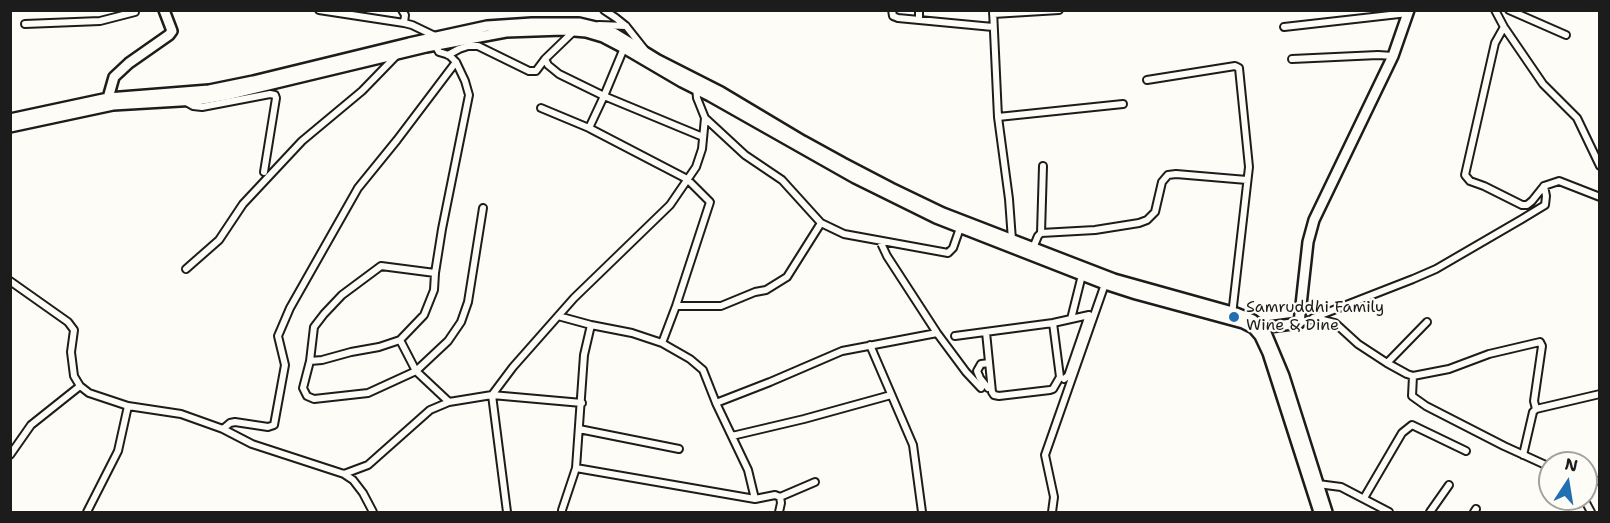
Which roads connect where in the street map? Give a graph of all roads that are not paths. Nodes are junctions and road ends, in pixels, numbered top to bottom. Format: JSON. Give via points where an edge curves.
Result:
{"nodes":[{"id":1,"x":164,"y":10,"type":"edge"},
{"id":2,"x":319,"y":10,"type":"edge"},
{"id":3,"x":402,"y":10,"type":"edge"},
{"id":4,"x":604,"y":10,"type":"edge"},
{"id":5,"x":892,"y":10,"type":"edge"},
{"id":6,"x":919,"y":10,"type":"edge"},
{"id":7,"x":1059,"y":10,"type":"edge"},
{"id":8,"x":1495,"y":10,"type":"edge"},
{"id":9,"x":1509,"y":10,"type":"edge"},
{"id":10,"x":136,"y":11,"type":"edge"},
{"id":11,"x":993,"y":12,"type":"edge"},
{"id":12,"x":1409,"y":12,"type":"edge"},
{"id":13,"x":918,"y":20,"type":"junction"},
{"id":14,"x":404,"y":23,"type":"junction"},
{"id":15,"x":25,"y":24,"type":"dead end"},
{"id":16,"x":626,"y":26,"type":"junction"},
{"id":17,"x":596,"y":27,"type":"junction"},
{"id":18,"x":993,"y":27,"type":"junction"},
{"id":19,"x":1284,"y":27,"type":"dead end"},
{"id":20,"x":1504,"y":27,"type":"junction"},
{"id":21,"x":574,"y":31,"type":"junction"},
{"id":22,"x":1566,"y":35,"type":"dead end"},
{"id":23,"x":436,"y":41,"type":"junction"},
{"id":24,"x":412,"y":47,"type":"junction"},
{"id":25,"x":624,"y":48,"type":"junction"},
{"id":26,"x":397,"y":55,"type":"junction"},
{"id":27,"x":448,"y":55,"type":"junction"},
{"id":28,"x":649,"y":55,"type":"junction"},
{"id":29,"x":1393,"y":57,"type":"junction"},
{"id":30,"x":1292,"y":59,"type":"dead end"},
{"id":31,"x":545,"y":60,"type":"junction"},
{"id":32,"x":456,"y":62,"type":"junction"},
{"id":33,"x":670,"y":71,"type":"junction"},
{"id":34,"x":1148,"y":80,"type":"dead end"},
{"id":35,"x":697,"y":85,"type":"junction"},
{"id":36,"x":604,"y":96,"type":"junction"},
{"id":37,"x":182,"y":101,"type":"junction"},
{"id":38,"x":108,"y":102,"type":"junction"},
{"id":39,"x":1124,"y":104,"type":"dead end"},
{"id":40,"x":541,"y":108,"type":"dead end"},
{"id":41,"x":998,"y":117,"type":"junction"},
{"id":42,"x":705,"y":118,"type":"junction"},
{"id":43,"x":10,"y":119,"type":"edge"},
{"id":44,"x":10,"y":127,"type":"edge"},
{"id":45,"x":589,"y":128,"type":"junction"},
{"id":46,"x":703,"y":137,"type":"junction"},
{"id":47,"x":1597,"y":156,"type":"edge"},
{"id":48,"x":1043,"y":166,"type":"dead end"},
{"id":49,"x":1599,"y":166,"type":"edge"},
{"id":50,"x":264,"y":172,"type":"dead end"},
{"id":51,"x":687,"y":179,"type":"junction"},
{"id":52,"x":1247,"y":180,"type":"junction"},
{"id":53,"x":1544,"y":186,"type":"junction"},
{"id":54,"x":1599,"y":197,"type":"edge"},
{"id":55,"x":483,"y":208,"type":"dead end"},
{"id":56,"x":821,"y":223,"type":"junction"},
{"id":57,"x":960,"y":228,"type":"junction"},
{"id":58,"x":976,"y":230,"type":"junction"},
{"id":59,"x":1041,"y":233,"type":"junction"},
{"id":60,"x":1012,"y":240,"type":"junction"},
{"id":61,"x":880,"y":241,"type":"junction"},
{"id":62,"x":1033,"y":248,"type":"junction"},
{"id":63,"x":1059,"y":262,"type":"junction"},
{"id":64,"x":186,"y":269,"type":"dead end"},
{"id":65,"x":435,"y":273,"type":"junction"},
{"id":66,"x":1082,"y":275,"type":"junction"},
{"id":67,"x":10,"y":281,"type":"edge"},
{"id":68,"x":1105,"y":284,"type":"junction"},
{"id":69,"x":676,"y":306,"type":"junction"},
{"id":70,"x":558,"y":316,"type":"junction"},
{"id":71,"x":1232,"y":316,"type":"junction"},
{"id":72,"x":1071,"y":319,"type":"junction"},
{"id":73,"x":1309,"y":320,"type":"junction"},
{"id":74,"x":1427,"y":322,"type":"dead end"},
{"id":75,"x":1053,"y":323,"type":"junction"},
{"id":76,"x":1299,"y":323,"type":"junction"},
{"id":77,"x":591,"y":326,"type":"junction"},
{"id":78,"x":1260,"y":330,"type":"junction"},
{"id":79,"x":986,"y":332,"type":"junction"},
{"id":80,"x":937,"y":333,"type":"junction"},
{"id":81,"x":955,"y":336,"type":"dead end"},
{"id":82,"x":400,"y":340,"type":"junction"},
{"id":83,"x":662,"y":343,"type":"junction"},
{"id":84,"x":870,"y":345,"type":"junction"},
{"id":85,"x":309,"y":361,"type":"junction"},
{"id":86,"x":989,"y":363,"type":"junction"},
{"id":87,"x":1387,"y":363,"type":"junction"},
{"id":88,"x":416,"y":371,"type":"junction"},
{"id":89,"x":1413,"y":376,"type":"junction"},
{"id":90,"x":1064,"y":379,"type":"dead end"},
{"id":91,"x":80,"y":386,"type":"junction"},
{"id":92,"x":1599,"y":394,"type":"edge"},
{"id":93,"x":492,"y":395,"type":"junction"},
{"id":94,"x":891,"y":395,"type":"junction"},
{"id":95,"x":449,"y":402,"type":"junction"},
{"id":96,"x":582,"y":403,"type":"junction"},
{"id":97,"x":716,"y":403,"type":"junction"},
{"id":98,"x":128,"y":406,"type":"junction"},
{"id":99,"x":1536,"y":409,"type":"junction"},
{"id":100,"x":223,"y":429,"type":"junction"},
{"id":101,"x":579,"y":429,"type":"junction"},
{"id":102,"x":732,"y":436,"type":"junction"},
{"id":103,"x":10,"y":439,"type":"edge"},
{"id":104,"x":19,"y":443,"type":"junction"},
{"id":105,"x":680,"y":449,"type":"dead end"},
{"id":106,"x":1466,"y":451,"type":"dead end"},
{"id":107,"x":1522,"y":455,"type":"junction"},
{"id":108,"x":10,"y":456,"type":"edge"},
{"id":109,"x":1538,"y":462,"type":"edge"},
{"id":110,"x":576,"y":468,"type":"junction"},
{"id":111,"x":344,"y":474,"type":"junction"},
{"id":112,"x":815,"y":482,"type":"dead end"},
{"id":113,"x":1318,"y":484,"type":"junction"},
{"id":114,"x":1449,"y":485,"type":"dead end"},
{"id":115,"x":780,"y":497,"type":"junction"},
{"id":116,"x":1364,"y":498,"type":"junction"},
{"id":117,"x":755,"y":499,"type":"junction"},
{"id":118,"x":562,"y":510,"type":"dead end"},
{"id":119,"x":87,"y":513,"type":"edge"},
{"id":120,"x":373,"y":513,"type":"edge"},
{"id":121,"x":507,"y":513,"type":"edge"},
{"id":122,"x":779,"y":513,"type":"edge"},
{"id":123,"x":922,"y":513,"type":"edge"},
{"id":124,"x":1052,"y":513,"type":"edge"},
{"id":125,"x":1319,"y":513,"type":"edge"},
{"id":126,"x":1327,"y":513,"type":"edge"},
{"id":127,"x":1389,"y":513,"type":"edge"},
{"id":128,"x":1430,"y":513,"type":"edge"}],
"edges":[{"from":1,"to":38,"type":"main road","via":[[172,31],[114,77]]},
{"from":2,"to":14,"type":"street"},
{"from":3,"to":14,"type":"street"},
{"from":4,"to":16,"type":"street"},
{"from":5,"to":13,"type":"street","via":[[895,17]]},
{"from":6,"to":13,"type":"street"},
{"from":7,"to":11,"type":"street"},
{"from":8,"to":20,"type":"street"},
{"from":9,"to":22,"type":"street"},
{"from":10,"to":15,"type":"street","via":[[100,21]]},
{"from":11,"to":18,"type":"street"},
{"from":12,"to":19,"type":"street"},
{"from":12,"to":29,"type":"main road"},
{"from":13,"to":18,"type":"street"},
{"from":14,"to":23,"type":"street"},
{"from":16,"to":17,"type":"street"},
{"from":16,"to":28,"type":"street"},
{"from":17,"to":23,"type":"main road","via":[[561,22],[508,24]]},
{"from":17,"to":28,"type":"main road","via":[[614,33]]},
{"from":18,"to":41,"type":"street"},
{"from":20,"to":47,"type":"street","via":[[1543,84],[1577,118]]},
{"from":20,"to":53,"type":"street","via":[[1494,43],[1465,175],[1521,205],[1532,201]]},
{"from":21,"to":23,"type":"main road","via":[[506,32]]},
{"from":21,"to":25,"type":"main road","via":[[603,37]]},
{"from":21,"to":31,"type":"street"},
{"from":23,"to":24,"type":"main road"},
{"from":23,"to":27,"type":"street","via":[[439,52]]},
{"from":24,"to":26,"type":"main road"},
{"from":24,"to":38,"type":"main road","via":[[209,90]]},
{"from":25,"to":33,"type":"main road"},
{"from":25,"to":36,"type":"street"},
{"from":26,"to":37,"type":"main road","via":[[236,93]]},
{"from":26,"to":64,"type":"street","via":[[362,91],[302,141],[243,204],[219,240]]},
{"from":27,"to":31,"type":"street","via":[[478,46],[529,71],[536,71]]},
{"from":27,"to":32,"type":"street"},
{"from":28,"to":33,"type":"main road"},
{"from":29,"to":30,"type":"street"},
{"from":29,"to":76,"type":"main road","via":[[1314,220]]},
{"from":31,"to":36,"type":"street","via":[[559,74]]},
{"from":32,"to":65,"type":"street","via":[[469,95]]},
{"from":32,"to":100,"type":"street","via":[[358,188],[290,308],[278,336],[285,365],[274,424],[268,427],[235,422]]},
{"from":33,"to":35,"type":"main road"},
{"from":34,"to":52,"type":"street","via":[[1239,68]]},
{"from":35,"to":42,"type":"street","via":[[697,98]]},
{"from":35,"to":57,"type":"main road","via":[[855,178]]},
{"from":35,"to":58,"type":"main road","via":[[721,92],[803,141]]},
{"from":36,"to":45,"type":"street"},
{"from":36,"to":46,"type":"street"},
{"from":37,"to":38,"type":"main road"},
{"from":37,"to":50,"type":"street","via":[[202,107],[275,95]]},
{"from":38,"to":43,"type":"main road"},
{"from":38,"to":44,"type":"main road"},
{"from":39,"to":41,"type":"street"},
{"from":40,"to":45,"type":"street"},
{"from":41,"to":60,"type":"street"},
{"from":42,"to":46,"type":"street"},
{"from":42,"to":56,"type":"street","via":[[745,155],[782,180]]},
{"from":45,"to":51,"type":"street"},
{"from":46,"to":51,"type":"street","via":[[696,167]]},
{"from":47,"to":49,"type":"street"},
{"from":48,"to":59,"type":"street"},
{"from":51,"to":69,"type":"street","via":[[710,202]]},
{"from":51,"to":70,"type":"street","via":[[670,205]]},
{"from":52,"to":59,"type":"street","via":[[1168,175],[1162,182],[1155,212],[1147,220],[1095,230]]},
{"from":52,"to":71,"type":"street"},
{"from":53,"to":54,"type":"street","via":[[1561,181]]},
{"from":53,"to":73,"type":"street","via":[[1545,205],[1445,263]]},
{"from":55,"to":88,"type":"street","via":[[468,302],[461,322],[448,341]]},
{"from":56,"to":61,"type":"street","via":[[844,234]]},
{"from":56,"to":69,"type":"street","via":[[787,277],[766,290],[721,306]]},
{"from":57,"to":58,"type":"main road"},
{"from":57,"to":61,"type":"street","via":[[948,253]]},
{"from":58,"to":60,"type":"main road"},
{"from":58,"to":63,"type":"main road"},
{"from":59,"to":62,"type":"street"},
{"from":60,"to":62,"type":"main road"},
{"from":61,"to":80,"type":"street"},
{"from":62,"to":63,"type":"main road"},
{"from":63,"to":66,"type":"main road"},
{"from":63,"to":71,"type":"main road"},
{"from":65,"to":82,"type":"street","via":[[435,290],[424,315]]},
{"from":65,"to":85,"type":"street","via":[[381,266],[342,295],[314,327]]},
{"from":66,"to":68,"type":"main road"},
{"from":66,"to":72,"type":"street"},
{"from":67,"to":91,"type":"street","via":[[74,330],[71,352],[74,376]]},
{"from":68,"to":71,"type":"main road"},
{"from":68,"to":124,"type":"street","via":[[1045,455],[1054,497]]},
{"from":69,"to":83,"type":"street"},
{"from":70,"to":77,"type":"street"},
{"from":70,"to":93,"type":"street"},
{"from":71,"to":78,"type":"main road","via":[[1253,320]]},
{"from":72,"to":75,"type":"street"},
{"from":72,"to":90,"type":"street","via":[[1089,315]]},
{"from":73,"to":76,"type":"street"},
{"from":73,"to":87,"type":"street","via":[[1335,323]]},
{"from":74,"to":87,"type":"street"},
{"from":75,"to":79,"type":"street"},
{"from":75,"to":86,"type":"street","via":[[1060,377],[1053,389],[994,395]]},
{"from":76,"to":78,"type":"main road"},
{"from":77,"to":83,"type":"street"},
{"from":77,"to":96,"type":"street","via":[[584,355]]},
{"from":78,"to":113,"type":"main road","via":[[1274,350],[1284,376]]},
{"from":78,"to":125,"type":"main road"},
{"from":79,"to":81,"type":"street"},
{"from":79,"to":86,"type":"street"},
{"from":80,"to":84,"type":"street"},
{"from":80,"to":86,"type":"street","via":[[966,372],[984,388],[977,370],[981,364]]},
{"from":82,"to":85,"type":"street"},
{"from":82,"to":88,"type":"street"},
{"from":83,"to":97,"type":"street","via":[[703,370]]},
{"from":84,"to":94,"type":"street"},
{"from":84,"to":97,"type":"street","via":[[842,351]]},
{"from":85,"to":88,"type":"street","via":[[303,388],[314,399],[368,393]]},
{"from":87,"to":89,"type":"street"},
{"from":88,"to":95,"type":"street"},
{"from":89,"to":99,"type":"street","via":[[1540,342]]},
{"from":89,"to":107,"type":"street","via":[[1412,396]]},
{"from":91,"to":98,"type":"street"},
{"from":91,"to":104,"type":"street","via":[[31,425]]},
{"from":92,"to":99,"type":"street"},
{"from":93,"to":95,"type":"street"},
{"from":93,"to":96,"type":"street"},
{"from":93,"to":121,"type":"street"},
{"from":94,"to":102,"type":"street"},
{"from":94,"to":123,"type":"street","via":[[913,445]]},
{"from":95,"to":111,"type":"street","via":[[430,410],[368,465]]},
{"from":96,"to":101,"type":"street"},
{"from":97,"to":102,"type":"street"},
{"from":98,"to":100,"type":"street","via":[[181,414]]},
{"from":98,"to":119,"type":"street","via":[[118,451]]},
{"from":99,"to":107,"type":"street"},
{"from":100,"to":111,"type":"street","via":[[252,444]]},
{"from":101,"to":105,"type":"street"},
{"from":101,"to":110,"type":"street"},
{"from":102,"to":117,"type":"street","via":[[748,470]]},
{"from":103,"to":104,"type":"street"},
{"from":104,"to":108,"type":"street"},
{"from":106,"to":116,"type":"street","via":[[1412,425],[1402,433]]},
{"from":107,"to":109,"type":"street"},
{"from":110,"to":117,"type":"street"},
{"from":110,"to":118,"type":"street"},
{"from":111,"to":120,"type":"street","via":[[363,493]]},
{"from":112,"to":115,"type":"street"},
{"from":113,"to":116,"type":"street","via":[[1341,487]]},
{"from":113,"to":126,"type":"main road"},
{"from":114,"to":128,"type":"street"},
{"from":115,"to":117,"type":"street"},
{"from":115,"to":122,"type":"street"},
{"from":116,"to":127,"type":"street"}]}
